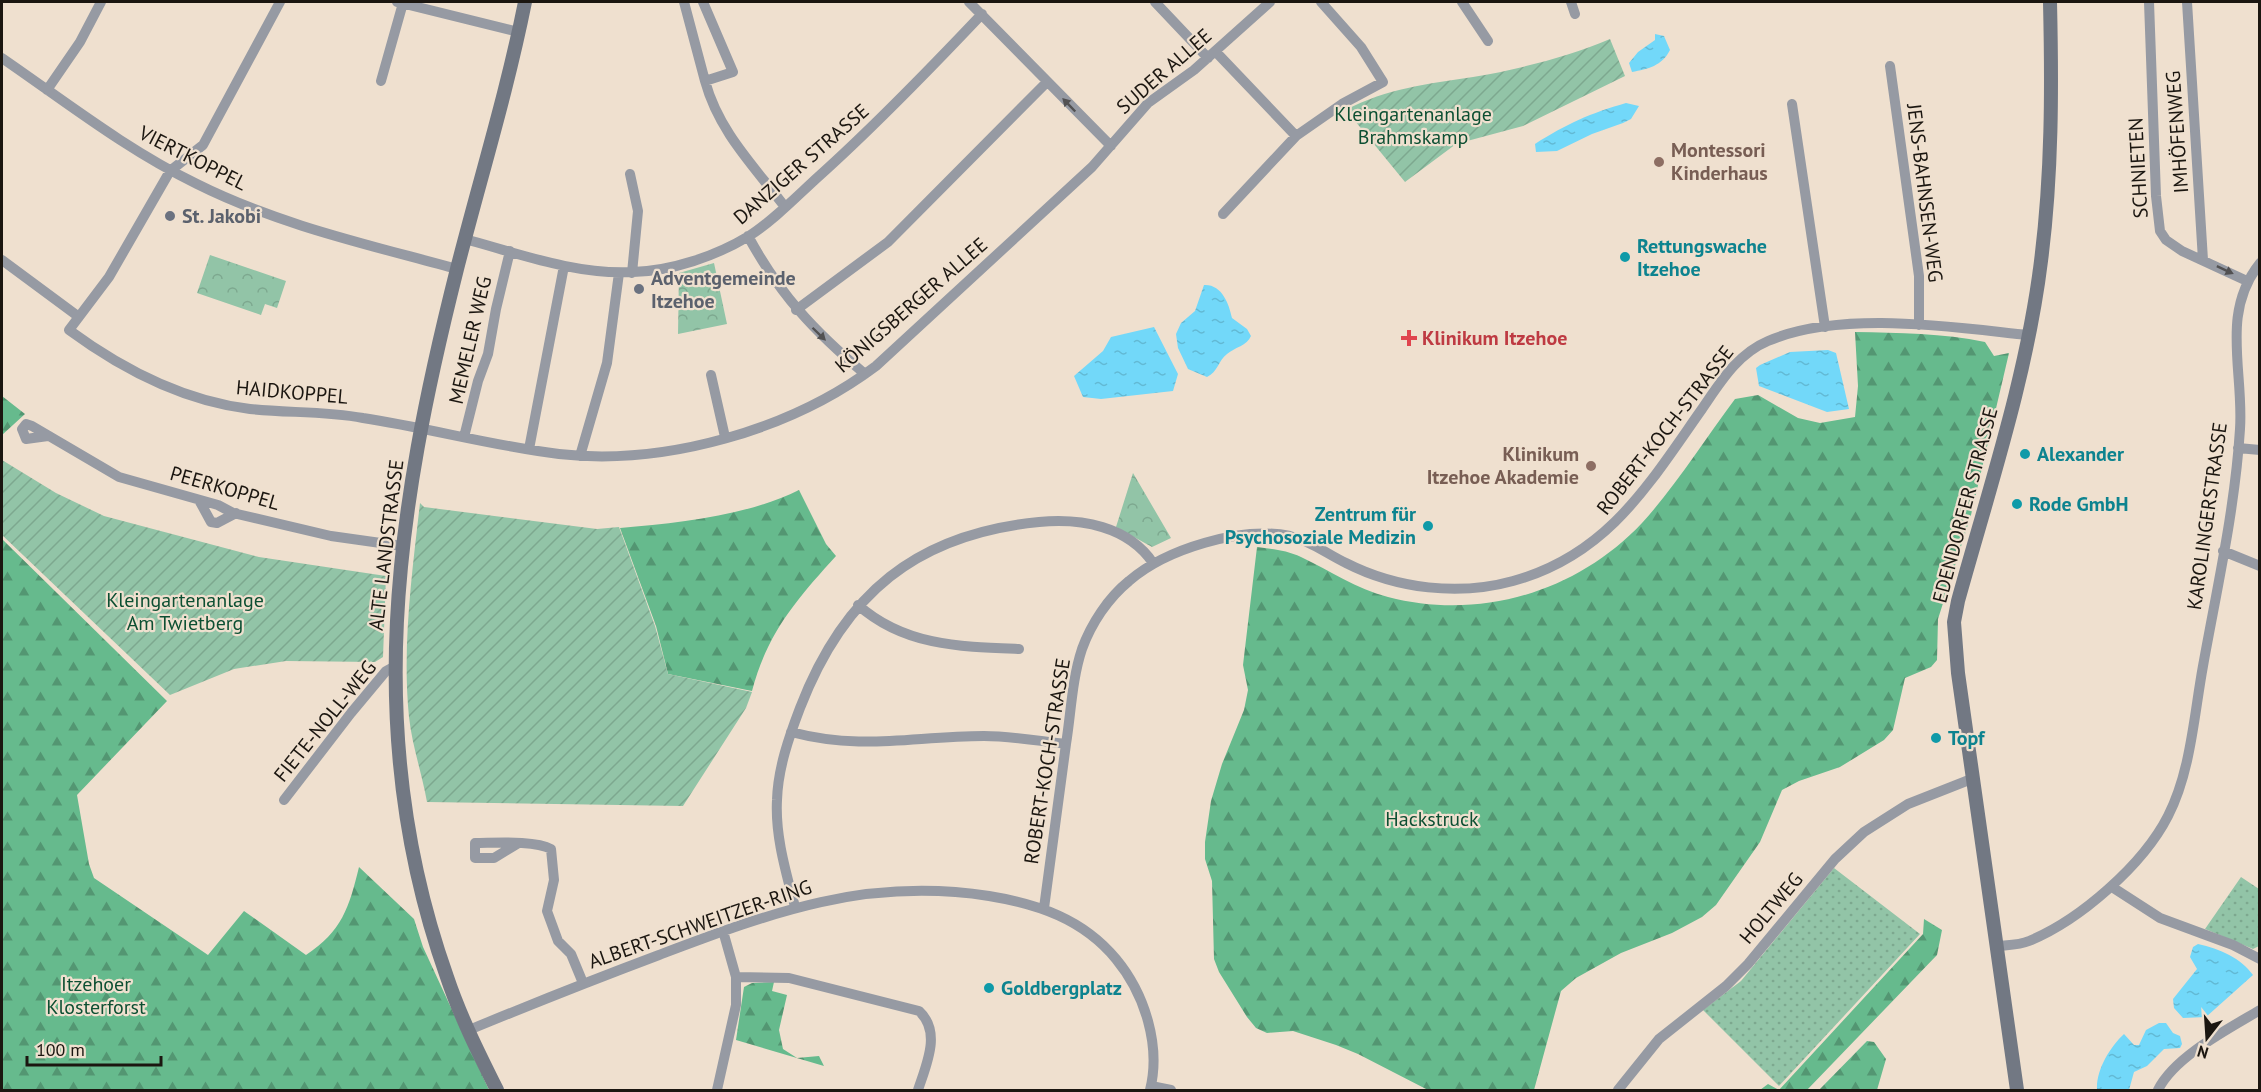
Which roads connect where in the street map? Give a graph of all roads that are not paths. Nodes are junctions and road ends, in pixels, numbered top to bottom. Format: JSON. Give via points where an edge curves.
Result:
{"nodes":[{"id":1,"x":101,"y":2,"type":"edge"},
{"id":2,"x":280,"y":2,"type":"edge"},
{"id":3,"x":400,"y":2,"type":"edge"},
{"id":4,"x":525,"y":2,"type":"edge"},
{"id":5,"x":684,"y":2,"type":"edge"},
{"id":6,"x":703,"y":2,"type":"edge"},
{"id":7,"x":969,"y":2,"type":"edge"},
{"id":8,"x":1155,"y":2,"type":"edge"},
{"id":9,"x":1270,"y":2,"type":"edge"},
{"id":10,"x":1321,"y":2,"type":"edge"},
{"id":11,"x":1462,"y":2,"type":"edge"},
{"id":12,"x":1571,"y":2,"type":"edge"},
{"id":13,"x":2050,"y":2,"type":"edge"},
{"id":14,"x":2149,"y":2,"type":"edge"},
{"id":15,"x":2187,"y":2,"type":"edge"},
{"id":16,"x":982,"y":14,"type":"junction"},
{"id":17,"x":1575,"y":14,"type":"dead end"},
{"id":18,"x":519,"y":32,"type":"junction"},
{"id":19,"x":1488,"y":41,"type":"dead end"},
{"id":20,"x":1212,"y":54,"type":"junction"},
{"id":21,"x":2,"y":58,"type":"edge"},
{"id":22,"x":1890,"y":66,"type":"dead end"},
{"id":23,"x":381,"y":81,"type":"dead end"},
{"id":24,"x":705,"y":81,"type":"junction"},
{"id":25,"x":1047,"y":82,"type":"junction"},
{"id":26,"x":47,"y":90,"type":"junction"},
{"id":27,"x":1792,"y":104,"type":"dead end"},
{"id":28,"x":1296,"y":136,"type":"junction"},
{"id":29,"x":1111,"y":146,"type":"junction"},
{"id":30,"x":170,"y":171,"type":"junction"},
{"id":31,"x":630,"y":174,"type":"dead end"},
{"id":32,"x":785,"y":207,"type":"junction"},
{"id":33,"x":1223,"y":214,"type":"dead end"},
{"id":34,"x":748,"y":236,"type":"junction"},
{"id":35,"x":465,"y":239,"type":"junction"},
{"id":36,"x":510,"y":251,"type":"junction"},
{"id":37,"x":2,"y":260,"type":"edge"},
{"id":38,"x":2203,"y":260,"type":"junction"},
{"id":39,"x":2259,"y":263,"type":"edge"},
{"id":40,"x":564,"y":267,"type":"junction"},
{"id":41,"x":457,"y":269,"type":"junction"},
{"id":42,"x":618,"y":273,"type":"junction"},
{"id":43,"x":632,"y":273,"type":"junction"},
{"id":44,"x":2247,"y":280,"type":"junction"},
{"id":45,"x":795,"y":310,"type":"junction"},
{"id":46,"x":79,"y":317,"type":"junction"},
{"id":47,"x":1918,"y":325,"type":"junction"},
{"id":48,"x":1825,"y":327,"type":"junction"},
{"id":49,"x":2028,"y":335,"type":"junction"},
{"id":50,"x":866,"y":374,"type":"junction"},
{"id":51,"x":711,"y":375,"type":"dead end"},
{"id":52,"x":421,"y":428,"type":"junction"},
{"id":53,"x":48,"y":436,"type":"dead end"},
{"id":54,"x":464,"y":437,"type":"junction"},
{"id":55,"x":724,"y":437,"type":"junction"},
{"id":56,"x":2238,"y":448,"type":"junction"},
{"id":57,"x":529,"y":449,"type":"junction"},
{"id":58,"x":2259,"y":450,"type":"edge"},
{"id":59,"x":580,"y":456,"type":"junction"},
{"id":60,"x":199,"y":500,"type":"junction"},
{"id":61,"x":236,"y":513,"type":"junction"},
{"id":62,"x":402,"y":546,"type":"junction"},
{"id":63,"x":2223,"y":551,"type":"junction"},
{"id":64,"x":1153,"y":563,"type":"junction"},
{"id":65,"x":2259,"y":566,"type":"edge"},
{"id":66,"x":858,"y":605,"type":"junction"},
{"id":67,"x":1019,"y":649,"type":"dead end"},
{"id":68,"x":395,"y":666,"type":"junction"},
{"id":69,"x":791,"y":732,"type":"junction"},
{"id":70,"x":1066,"y":744,"type":"junction"},
{"id":71,"x":1974,"y":778,"type":"junction"},
{"id":72,"x":284,"y":800,"type":"dead end"},
{"id":73,"x":517,"y":844,"type":"dead end"},
{"id":74,"x":2112,"y":887,"type":"junction"},
{"id":75,"x":795,"y":907,"type":"junction"},
{"id":76,"x":1044,"y":908,"type":"junction"},
{"id":77,"x":723,"y":931,"type":"junction"},
{"id":78,"x":1998,"y":946,"type":"junction"},
{"id":79,"x":2259,"y":959,"type":"edge"},
{"id":80,"x":736,"y":977,"type":"junction"},
{"id":81,"x":583,"y":983,"type":"junction"},
{"id":82,"x":2259,"y":1010,"type":"edge"},
{"id":83,"x":469,"y":1030,"type":"junction"},
{"id":84,"x":1151,"y":1088,"type":"edge"},
{"id":85,"x":497,"y":1090,"type":"edge"},
{"id":86,"x":717,"y":1090,"type":"edge"},
{"id":87,"x":918,"y":1090,"type":"edge"},
{"id":88,"x":1171,"y":1090,"type":"edge"},
{"id":89,"x":1618,"y":1090,"type":"edge"},
{"id":90,"x":2017,"y":1090,"type":"edge"},
{"id":91,"x":2157,"y":1090,"type":"edge"}],
"edges":[{"from":1,"to":26,"type":"street","via":[[80,42]]},
{"from":2,"to":30,"type":"street","via":[[203,145]]},
{"from":3,"to":18,"type":"street"},
{"from":3,"to":23,"type":"street"},
{"from":4,"to":18,"type":"street","name":"ALTE LANDSTRASSE"},
{"from":5,"to":24,"type":"street"},
{"from":6,"to":24,"type":"street","via":[[733,72]]},
{"from":7,"to":16,"type":"street"},
{"from":8,"to":20,"type":"street"},
{"from":9,"to":20,"type":"street","name":"SUDER ALLEE"},
{"from":10,"to":28,"type":"street","via":[[1361,47],[1383,82]]},
{"from":11,"to":19,"type":"street"},
{"from":12,"to":17,"type":"street"},
{"from":13,"to":49,"type":"street","name":"EDENDORFER STRASSE","via":[[2050,156],[2041,264]]},
{"from":14,"to":38,"type":"street","name":"SCHNIETEN","via":[[2158,224],[2169,243]]},
{"from":15,"to":38,"type":"street","name":"IMHÖFENWEG"},
{"from":16,"to":25,"type":"street"},
{"from":16,"to":32,"type":"street","name":"DANZIGER STRASSE","via":[[879,122]]},
{"from":18,"to":35,"type":"street","name":"ALTE LANDSTRASSE"},
{"from":20,"to":28,"type":"street"},
{"from":20,"to":29,"type":"street","name":"SUDER ALLEE","via":[[1148,103]]},
{"from":21,"to":26,"type":"street","name":"VIERTKOPPEL"},
{"from":22,"to":47,"type":"street","name":"JENS-BAHNSEN-WEG","via":[[1919,276]]},
{"from":24,"to":32,"type":"street","via":[[717,118]]},
{"from":29,"to":25,"type":"street","one_way":true},
{"from":25,"to":45,"type":"street","via":[[888,242]]},
{"from":26,"to":30,"type":"street","name":"VIERTKOPPEL"},
{"from":27,"to":48,"type":"street"},
{"from":28,"to":33,"type":"street"},
{"from":29,"to":50,"type":"street","name":"KÖNIGSBERGER ALLEE"},
{"from":30,"to":41,"type":"street","name":"VIERTKOPPEL","via":[[302,225]]},
{"from":30,"to":46,"type":"street","via":[[113,272]]},
{"from":31,"to":43,"type":"street","via":[[638,211]]},
{"from":32,"to":34,"type":"street","name":"DANZIGER STRASSE"},
{"from":34,"to":43,"type":"street","name":"DANZIGER STRASSE","via":[[694,259]]},
{"from":34,"to":45,"type":"street"},
{"from":35,"to":36,"type":"street","name":"DANZIGER STRASSE"},
{"from":35,"to":41,"type":"street","name":"ALTE LANDSTRASSE"},
{"from":36,"to":40,"type":"street","name":"DANZIGER STRASSE"},
{"from":36,"to":54,"type":"street","name":"MEMELER WEG","via":[[488,354]]},
{"from":37,"to":46,"type":"street"},
{"from":38,"to":44,"type":"street","name":"SCHNIETEN","one_way":true},
{"from":39,"to":44,"type":"street","name":"KAROLINGERSTRASSE"},
{"from":40,"to":42,"type":"street","name":"DANZIGER STRASSE"},
{"from":40,"to":57,"type":"street"},
{"from":41,"to":52,"type":"street","name":"ALTE LANDSTRASSE"},
{"from":42,"to":43,"type":"street","name":"DANZIGER STRASSE"},
{"from":42,"to":59,"type":"street","via":[[607,363]]},
{"from":44,"to":56,"type":"street","name":"KAROLINGERSTRASSE","via":[[2236,318]]},
{"from":45,"to":50,"type":"street","one_way":true},
{"from":46,"to":52,"type":"street","name":"HAIDKOPPEL","via":[[69,330],[144,376],[206,399],[248,409],[330,413]]},
{"from":47,"to":48,"type":"street","name":"ROBERT-KOCH-STRASSE"},
{"from":47,"to":49,"type":"street","name":"ROBERT-KOCH-STRASSE"},
{"from":48,"to":64,"type":"street","name":"ROBERT-KOCH-STRASSE","via":[[1774,339],[1744,355],[1615,525],[1569,558],[1517,580],[1473,589],[1414,585],[1362,571],[1310,542],[1267,534],[1216,541]]},
{"from":49,"to":71,"type":"street","name":"EDENDORFER STRASSE","via":[[1954,616]]},
{"from":50,"to":55,"type":"street","name":"KÖNIGSBERGER ALLEE","via":[[817,405],[773,425]]},
{"from":51,"to":55,"type":"street"},
{"from":52,"to":54,"type":"street","name":"KÖNIGSBERGER ALLEE"},
{"from":52,"to":62,"type":"street","name":"ALTE LANDSTRASSE"},
{"from":53,"to":60,"type":"street","name":"PEERKOPPEL","via":[[115,475]]},
{"from":54,"to":57,"type":"street","name":"KÖNIGSBERGER ALLEE"},
{"from":55,"to":59,"type":"street","name":"KÖNIGSBERGER ALLEE","via":[[647,453]]},
{"from":56,"to":58,"type":"street"},
{"from":56,"to":63,"type":"street","name":"KAROLINGERSTRASSE"},
{"from":57,"to":59,"type":"street","name":"KÖNIGSBERGER ALLEE"},
{"from":60,"to":61,"type":"street","name":"PEERKOPPEL"},
{"from":60,"to":61,"type":"street","via":[[211,522]]},
{"from":61,"to":62,"type":"street","name":"PEERKOPPEL","via":[[331,536]]},
{"from":62,"to":68,"type":"street","name":"ALTE LANDSTRASSE"},
{"from":63,"to":65,"type":"street"},
{"from":63,"to":74,"type":"street","name":"KAROLINGERSTRASSE","via":[[2182,777],[2163,826]]},
{"from":64,"to":66,"type":"street","via":[[1135,544],[1107,529],[1065,521],[1034,523],[972,536],[931,552],[896,573]]},
{"from":64,"to":70,"type":"street","name":"ROBERT-KOCH-STRASSE","via":[[1121,588],[1088,635],[1076,675]]},
{"from":66,"to":67,"type":"street","via":[[896,629],[928,641],[963,648]]},
{"from":66,"to":69,"type":"street","via":[[820,660]]},
{"from":68,"to":72,"type":"street","name":"FIETE-NOLL-WEG","via":[[386,671],[351,713]]},
{"from":68,"to":83,"type":"street","name":"ALTE LANDSTRASSE","via":[[400,771],[410,833],[438,950]]},
{"from":69,"to":70,"type":"street","via":[[854,744],[984,736]]},
{"from":69,"to":75,"type":"street","via":[[780,776],[777,813],[783,862]]},
{"from":70,"to":76,"type":"street","name":"ROBERT-KOCH-STRASSE"},
{"from":71,"to":78,"type":"street","name":"EDENDORFER STRASSE"},
{"from":71,"to":89,"type":"street","name":"HOLTWEG","via":[[1908,804],[1864,832],[1835,859],[1743,969],[1668,1030],[1639,1060]]},
{"from":73,"to":81,"type":"street","via":[[551,849],[554,880],[548,911],[558,941],[572,955]]},
{"from":74,"to":78,"type":"street","name":"KAROLINGERSTRASSE","via":[[2031,940]]},
{"from":74,"to":79,"type":"street","via":[[2166,922],[2233,945]]},
{"from":75,"to":76,"type":"street","name":"ALBERT-SCHWEITZER-RING","via":[[889,890],[936,890]]},
{"from":75,"to":77,"type":"street","name":"ALBERT-SCHWEITZER-RING"},
{"from":76,"to":84,"type":"street","name":"ALBERT-SCHWEITZER-RING","via":[[1094,938],[1114,956],[1130,979],[1142,1001],[1149,1029],[1153,1056]]},
{"from":77,"to":80,"type":"street"},
{"from":77,"to":81,"type":"street","name":"ALBERT-SCHWEITZER-RING"},
{"from":78,"to":90,"type":"street","name":"EDENDORFER STRASSE"},
{"from":80,"to":86,"type":"street","via":[[736,1013]]},
{"from":80,"to":87,"type":"street","via":[[789,978],[919,1011],[929,1024],[932,1037]]},
{"from":81,"to":83,"type":"street","name":"ALBERT-SCHWEITZER-RING"},
{"from":82,"to":91,"type":"street","via":[[2211,1040],[2166,1077]]},
{"from":83,"to":85,"type":"street","name":"ALTE LANDSTRASSE"},
{"from":84,"to":88,"type":"street"}]}
